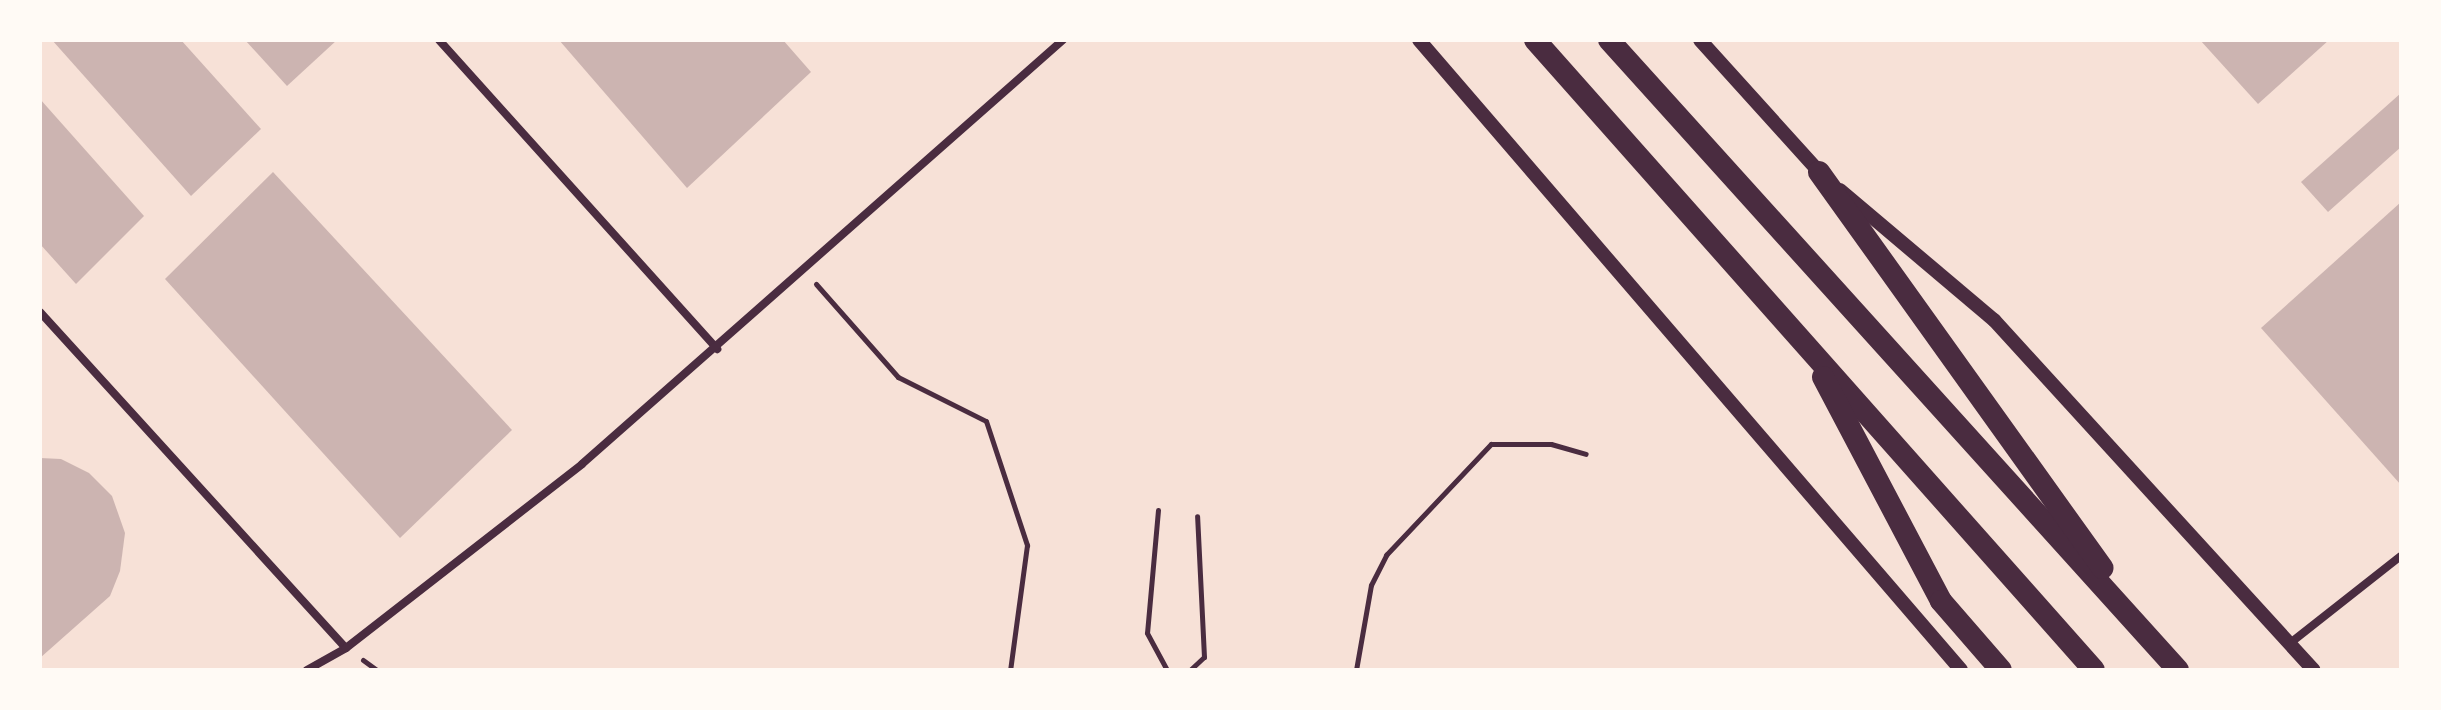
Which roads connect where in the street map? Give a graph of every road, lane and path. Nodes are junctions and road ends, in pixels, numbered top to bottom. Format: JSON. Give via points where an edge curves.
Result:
{"nodes":[{"id":1,"x":439,"y":40,"type":"edge"},
{"id":2,"x":1063,"y":40,"type":"edge"},
{"id":3,"x":1419,"y":40,"type":"edge"},
{"id":4,"x":1535,"y":40,"type":"edge"},
{"id":5,"x":1609,"y":40,"type":"edge"},
{"id":6,"x":1700,"y":40,"type":"edge"},
{"id":7,"x":1819,"y":172,"type":"junction"},
{"id":8,"x":805,"y":271,"type":"junction"},
{"id":9,"x":40,"y":312,"type":"edge"},
{"id":10,"x":1805,"y":344,"type":"junction"},
{"id":11,"x":717,"y":349,"type":"junction"},
{"id":12,"x":1586,"y":454,"type":"dead end"},
{"id":13,"x":1158,"y":510,"type":"dead end"},
{"id":14,"x":1197,"y":516,"type":"dead end"},
{"id":15,"x":2401,"y":556,"type":"edge"},
{"id":16,"x":2289,"y":644,"type":"junction"},
{"id":17,"x":346,"y":648,"type":"junction"},
{"id":18,"x":2175,"y":665,"type":"edge"},
{"id":19,"x":307,"y":670,"type":"edge"},
{"id":20,"x":1010,"y":670,"type":"edge"},
{"id":21,"x":1167,"y":670,"type":"edge"},
{"id":22,"x":1190,"y":670,"type":"edge"},
{"id":23,"x":1356,"y":670,"type":"edge"},
{"id":24,"x":1961,"y":670,"type":"edge"},
{"id":25,"x":2001,"y":670,"type":"edge"},
{"id":26,"x":2094,"y":670,"type":"edge"},
{"id":27,"x":2314,"y":670,"type":"edge"}],
"edges":[{"from":1,"to":11,"type":"street"},
{"from":2,"to":8,"type":"street"},
{"from":3,"to":24,"type":"street"},
{"from":4,"to":10,"type":"highway"},
{"from":5,"to":18,"type":"highway"},
{"from":6,"to":7,"type":"street"},
{"from":7,"to":16,"type":"street","via":[[1994,320]]},
{"from":7,"to":18,"type":"highway"},
{"from":8,"to":11,"type":"street"},
{"from":8,"to":20,"type":"path","via":[[898,377],[986,421],[1027,545]]},
{"from":9,"to":17,"type":"street"},
{"from":10,"to":25,"type":"highway","via":[[1941,601]]},
{"from":10,"to":26,"type":"highway"},
{"from":11,"to":17,"type":"street","via":[[582,464]]},
{"from":12,"to":23,"type":"path","via":[[1551,444],[1491,444],[1386,555],[1371,585]]},
{"from":13,"to":21,"type":"path","via":[[1147,633]]},
{"from":14,"to":22,"type":"path","via":[[1204,657]]},
{"from":15,"to":16,"type":"street"},
{"from":16,"to":27,"type":"street"},
{"from":17,"to":19,"type":"street"}]}
